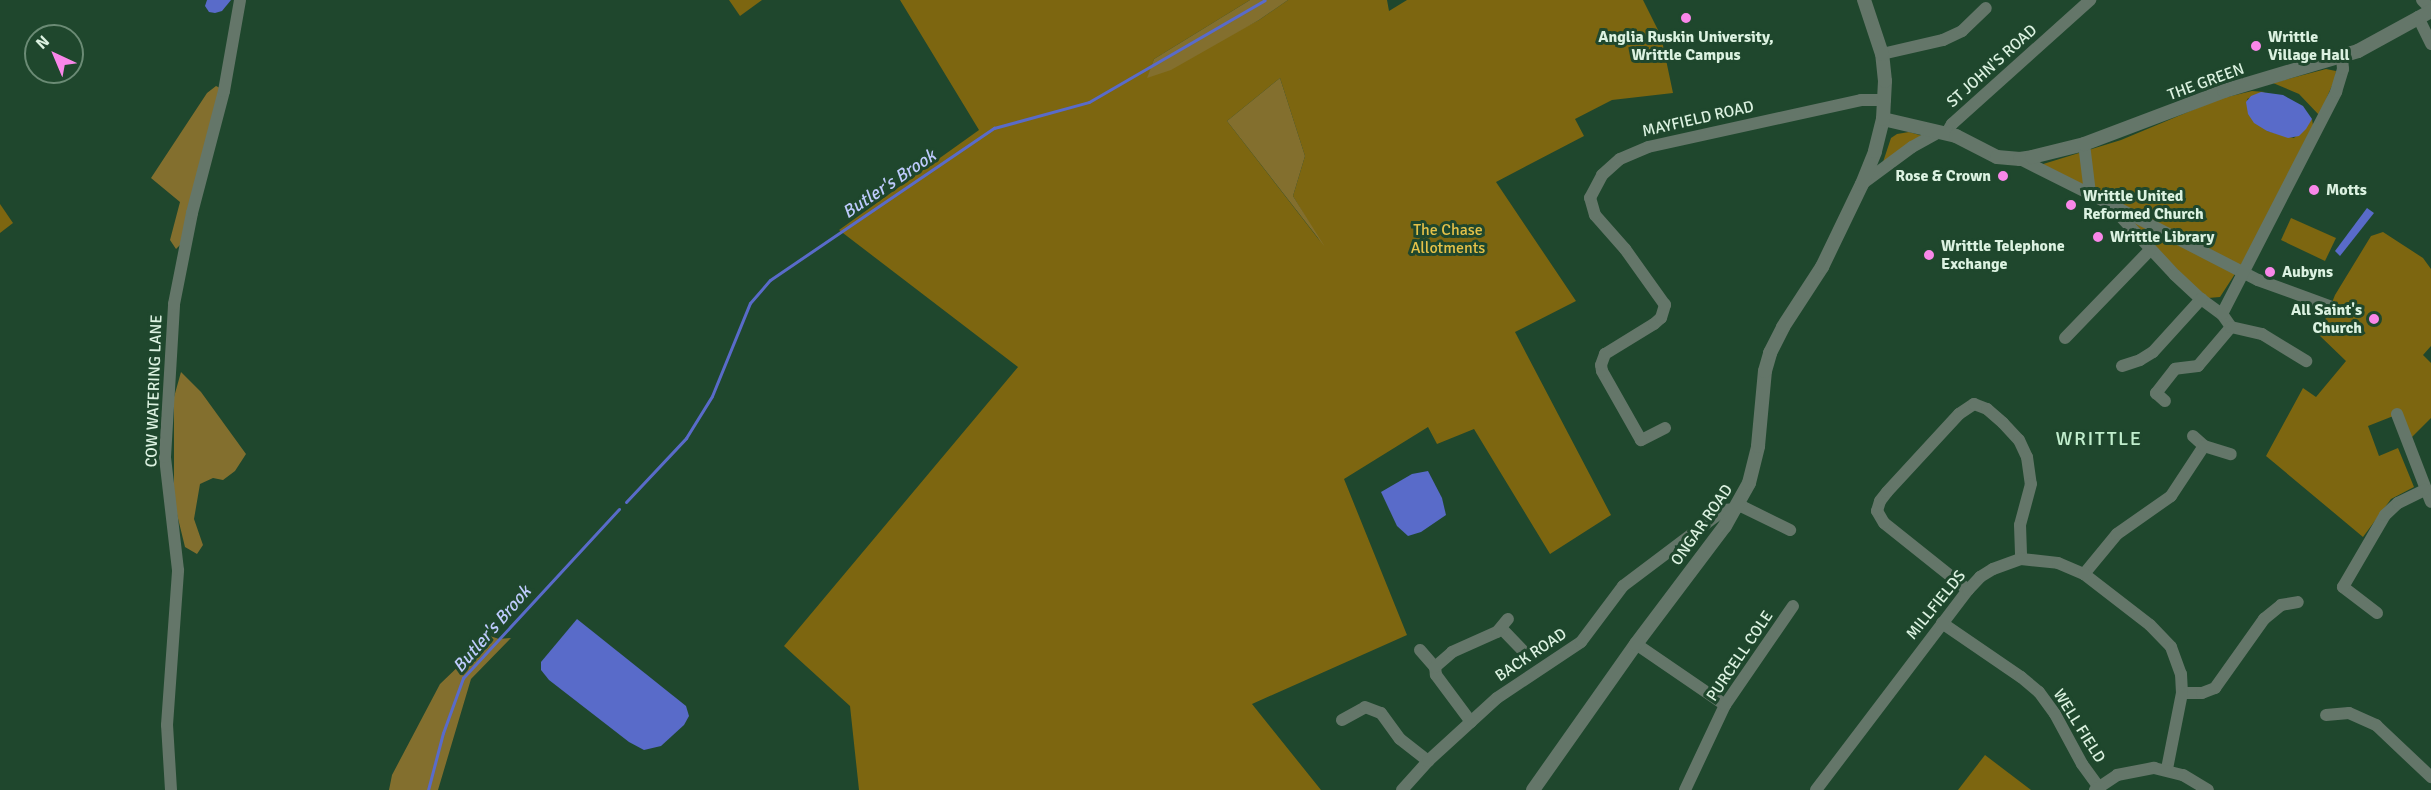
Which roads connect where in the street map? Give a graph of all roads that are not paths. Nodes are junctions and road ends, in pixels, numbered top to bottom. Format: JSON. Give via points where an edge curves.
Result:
{"nodes":[{"id":1,"x":240,"y":0,"type":"edge"},
{"id":2,"x":1864,"y":0,"type":"edge"},
{"id":3,"x":2090,"y":0,"type":"edge"},
{"id":4,"x":1986,"y":8,"type":"dead end"},
{"id":5,"x":2425,"y":10,"type":"edge"},
{"id":6,"x":2431,"y":44,"type":"edge"},
{"id":7,"x":1882,"y":54,"type":"junction"},
{"id":8,"x":2342,"y":57,"type":"junction"},
{"id":9,"x":1885,"y":100,"type":"junction"},
{"id":10,"x":1883,"y":119,"type":"junction"},
{"id":11,"x":1943,"y":133,"type":"junction"},
{"id":12,"x":2084,"y":144,"type":"junction"},
{"id":13,"x":2020,"y":159,"type":"junction"},
{"id":14,"x":1862,"y":184,"type":"junction"},
{"id":15,"x":2090,"y":193,"type":"junction"},
{"id":16,"x":2108,"y":203,"type":"junction"},
{"id":17,"x":2150,"y":250,"type":"junction"},
{"id":18,"x":2244,"y":272,"type":"junction"},
{"id":19,"x":2200,"y":299,"type":"junction"},
{"id":20,"x":2332,"y":307,"type":"dead end"},
{"id":21,"x":2222,"y":314,"type":"junction"},
{"id":22,"x":2231,"y":327,"type":"junction"},
{"id":23,"x":2066,"y":338,"type":"dead end"},
{"id":24,"x":2306,"y":362,"type":"dead end"},
{"id":25,"x":2122,"y":366,"type":"dead end"},
{"id":26,"x":2165,"y":401,"type":"dead end"},
{"id":27,"x":2397,"y":414,"type":"dead end"},
{"id":28,"x":1665,"y":428,"type":"dead end"},
{"id":29,"x":2193,"y":436,"type":"dead end"},
{"id":30,"x":2204,"y":446,"type":"junction"},
{"id":31,"x":2231,"y":453,"type":"dead end"},
{"id":32,"x":2428,"y":496,"type":"edge"},
{"id":33,"x":1737,"y":507,"type":"junction"},
{"id":34,"x":1790,"y":530,"type":"dead end"},
{"id":35,"x":2021,"y":559,"type":"junction"},
{"id":36,"x":2084,"y":574,"type":"junction"},
{"id":37,"x":1968,"y":590,"type":"junction"},
{"id":38,"x":2298,"y":603,"type":"dead end"},
{"id":39,"x":1793,"y":606,"type":"dead end"},
{"id":40,"x":2377,"y":613,"type":"dead end"},
{"id":41,"x":1942,"y":623,"type":"junction"},
{"id":42,"x":1636,"y":644,"type":"junction"},
{"id":43,"x":1420,"y":650,"type":"dead end"},
{"id":44,"x":1522,"y":651,"type":"dead end"},
{"id":45,"x":1435,"y":667,"type":"junction"},
{"id":46,"x":2181,"y":693,"type":"junction"},
{"id":47,"x":1725,"y":705,"type":"junction"},
{"id":48,"x":2326,"y":715,"type":"dead end"},
{"id":49,"x":1342,"y":720,"type":"dead end"},
{"id":50,"x":1471,"y":722,"type":"junction"},
{"id":51,"x":1428,"y":761,"type":"junction"},
{"id":52,"x":2167,"y":769,"type":"junction"},
{"id":53,"x":2431,"y":777,"type":"edge"},
{"id":54,"x":2096,"y":788,"type":"edge"},
{"id":55,"x":171,"y":790,"type":"edge"},
{"id":56,"x":1401,"y":790,"type":"edge"},
{"id":57,"x":1533,"y":790,"type":"edge"},
{"id":58,"x":1685,"y":790,"type":"edge"},
{"id":59,"x":1816,"y":790,"type":"edge"},
{"id":60,"x":2208,"y":790,"type":"edge"}],
"edges":[{"from":1,"to":55,"type":"street","name":"COW WATERING LANE","via":[[224,91],[192,213],[174,304],[165,458],[178,570],[167,725]]},
{"from":2,"to":7,"type":"street","name":"ONGAR ROAD"},
{"from":3,"to":11,"type":"street","name":"ST JOHN'S ROAD"},
{"from":4,"to":7,"type":"street","via":[[1962,31],[1943,40]]},
{"from":5,"to":6,"type":"street"},
{"from":5,"to":8,"type":"street","name":"THE GREEN"},
{"from":7,"to":9,"type":"street","name":"ONGAR ROAD"},
{"from":8,"to":12,"type":"street","name":"THE GREEN","via":[[2224,91]]},
{"from":8,"to":18,"type":"street","via":[[2343,69],[2336,92]]},
{"from":9,"to":10,"type":"street","name":"ONGAR ROAD"},
{"from":9,"to":28,"type":"street","name":"MAYFIELD ROAD","via":[[1861,100],[1648,147],[1620,159],[1602,175],[1590,198],[1595,215],[1665,304],[1661,318],[1654,324],[1605,354],[1602,371],[1641,440]]},
{"from":10,"to":11,"type":"street","name":"THE GREEN"},
{"from":10,"to":14,"type":"street","name":"ONGAR ROAD"},
{"from":11,"to":13,"type":"street","name":"THE GREEN","via":[[1997,157]]},
{"from":11,"to":14,"type":"street","name":"ONGAR ROAD","via":[[1912,147]]},
{"from":12,"to":13,"type":"street","name":"THE GREEN"},
{"from":12,"to":15,"type":"street"},
{"from":13,"to":15,"type":"street","name":"THE GREEN"},
{"from":14,"to":33,"type":"street","name":"ONGAR ROAD","via":[[1822,267],[1770,353],[1752,475]]},
{"from":15,"to":16,"type":"street","name":"THE GREEN"},
{"from":16,"to":17,"type":"street","name":"THE GREEN"},
{"from":16,"to":18,"type":"street","name":"THE GREEN"},
{"from":17,"to":19,"type":"street","name":"THE GREEN"},
{"from":17,"to":23,"type":"street"},
{"from":18,"to":20,"type":"street","name":"THE GREEN"},
{"from":18,"to":21,"type":"street"},
{"from":19,"to":21,"type":"street","name":"THE GREEN"},
{"from":19,"to":25,"type":"street","via":[[2153,352]]},
{"from":21,"to":22,"type":"street"},
{"from":22,"to":24,"type":"street","via":[[2262,334]]},
{"from":22,"to":26,"type":"street","via":[[2198,366],[2175,369],[2156,393]]},
{"from":27,"to":32,"type":"street"},
{"from":29,"to":30,"type":"street"},
{"from":30,"to":31,"type":"street"},
{"from":30,"to":36,"type":"street","via":[[2171,496],[2117,534]]},
{"from":32,"to":40,"type":"street","via":[[2398,503],[2385,515],[2343,587]]},
{"from":33,"to":34,"type":"street"},
{"from":33,"to":42,"type":"street","name":"ONGAR ROAD"},
{"from":33,"to":50,"type":"street","name":"BACK ROAD","via":[[1725,510],[1655,561],[1612,598],[1581,642],[1512,686]]},
{"from":35,"to":36,"type":"street","name":"MILLFIELDS","via":[[2058,562]]},
{"from":35,"to":37,"type":"street","name":"MILLFIELDS","via":[[1993,569]]},
{"from":35,"to":37,"type":"street","via":[[2020,525],[2031,484],[2026,457],[2019,440],[2003,423],[1974,404],[1959,414],[1887,492],[1877,512],[1884,523]]},
{"from":36,"to":46,"type":"street","name":"MILLFIELDS","via":[[2150,625],[2171,647],[2181,674]]},
{"from":37,"to":41,"type":"street","name":"MILLFIELDS"},
{"from":38,"to":46,"type":"street","via":[[2281,605],[2264,619],[2215,688],[2202,693]]},
{"from":39,"to":47,"type":"street","name":"PURCELL COLE"},
{"from":41,"to":54,"type":"street","name":"WELL FIELD","via":[[2039,692]]},
{"from":41,"to":59,"type":"street","name":"MILLFIELDS"},
{"from":42,"to":47,"type":"street"},
{"from":42,"to":57,"type":"street","name":"ONGAR ROAD"},
{"from":43,"to":45,"type":"street"},
{"from":44,"to":45,"type":"street","via":[[1505,624],[1452,652]]},
{"from":45,"to":50,"type":"street","via":[[1436,675]]},
{"from":46,"to":52,"type":"street","name":"MILLFIELDS"},
{"from":47,"to":58,"type":"street","name":"PURCELL COLE"},
{"from":48,"to":53,"type":"street","via":[[2349,713],[2376,725]]},
{"from":49,"to":51,"type":"street","via":[[1365,707],[1381,713],[1400,739]]},
{"from":50,"to":51,"type":"street","name":"BACK ROAD"},
{"from":51,"to":56,"type":"street","name":"BACK ROAD"},
{"from":52,"to":54,"type":"street","via":[[2129,771]]},
{"from":52,"to":60,"type":"street"}]}
